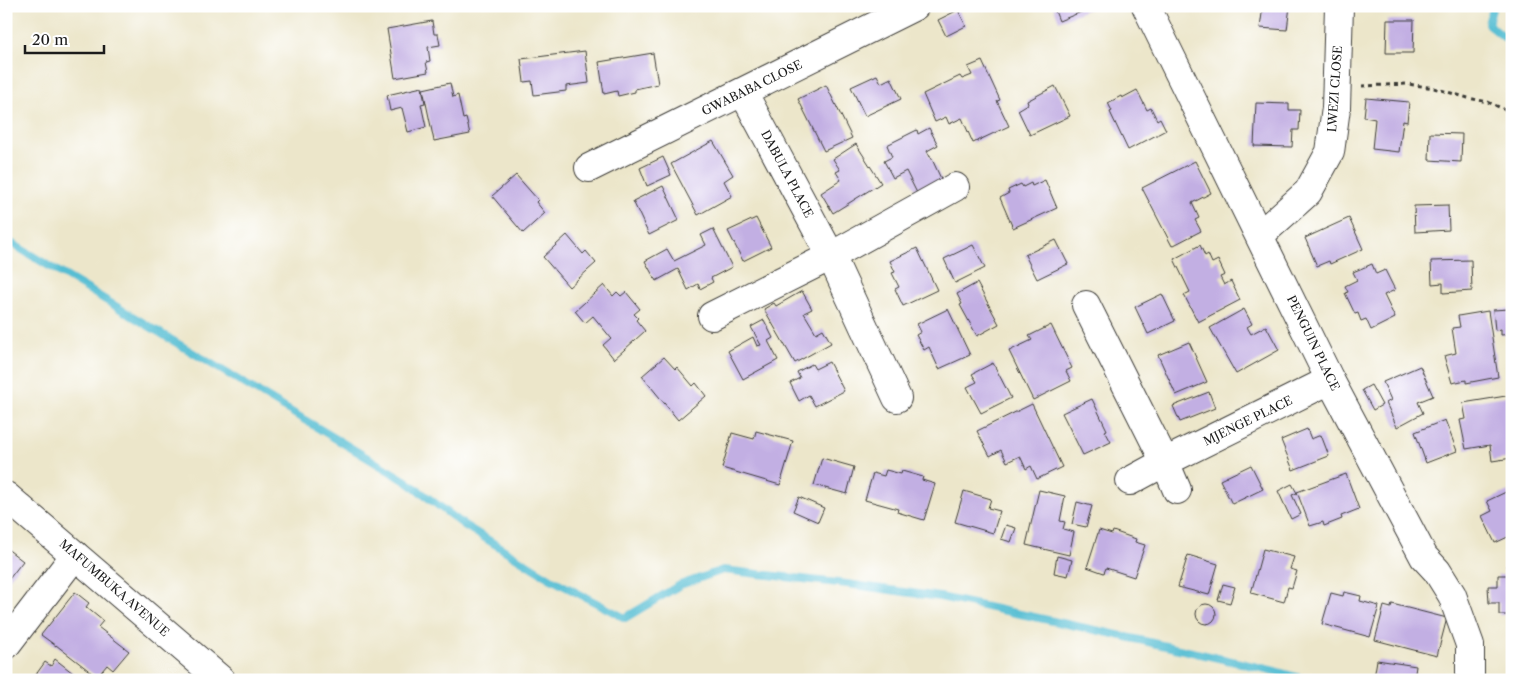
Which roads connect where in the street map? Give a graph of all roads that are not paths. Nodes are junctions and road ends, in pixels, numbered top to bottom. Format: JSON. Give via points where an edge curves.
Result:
{"nodes":[{"id":1,"x":915,"y":6,"type":"edge"},
{"id":2,"x":1146,"y":6,"type":"edge"},
{"id":3,"x":1339,"y":6,"type":"edge"},
{"id":4,"x":744,"y":92,"type":"junction"},
{"id":5,"x":589,"y":168,"type":"dead end"},
{"id":6,"x":955,"y":187,"type":"dead end"},
{"id":7,"x":1260,"y":235,"type":"junction"},
{"id":8,"x":831,"y":256,"type":"junction"},
{"id":9,"x":1086,"y":305,"type":"dead end"},
{"id":10,"x":712,"y":316,"type":"dead end"},
{"id":11,"x":1330,"y":380,"type":"junction"},
{"id":12,"x":897,"y":398,"type":"dead end"},
{"id":13,"x":1165,"y":462,"type":"junction"},
{"id":14,"x":1130,"y":481,"type":"dead end"},
{"id":15,"x":1177,"y":490,"type":"dead end"},
{"id":16,"x":6,"y":496,"type":"edge"},
{"id":17,"x":76,"y":555,"type":"junction"},
{"id":18,"x":6,"y":646,"type":"edge"},
{"id":19,"x":221,"y":680,"type":"edge"},
{"id":20,"x":1470,"y":680,"type":"edge"}],
"edges":[{"from":1,"to":4,"type":"street","name":"GWABABA CLOSE"},
{"from":2,"to":7,"type":"street","name":"PENGUIN PLACE"},
{"from":3,"to":7,"type":"street","name":"LWEZI CLOSE","via":[[1336,108],[1330,152],[1308,192]]},
{"from":4,"to":5,"type":"street","name":"GWABABA CLOSE"},
{"from":4,"to":8,"type":"street","name":"DABULA PLACE"},
{"from":6,"to":8,"type":"street"},
{"from":7,"to":11,"type":"street","name":"PENGUIN PLACE"},
{"from":8,"to":10,"type":"street"},
{"from":8,"to":12,"type":"street","name":"DABULA PLACE"},
{"from":9,"to":13,"type":"street"},
{"from":11,"to":13,"type":"street","name":"MJENGE PLACE"},
{"from":11,"to":20,"type":"street","name":"PENGUIN PLACE","via":[[1424,557],[1452,595],[1470,645]]},
{"from":13,"to":14,"type":"street","name":"MJENGE PLACE"},
{"from":13,"to":15,"type":"street"},
{"from":16,"to":17,"type":"street","name":"MAFUMBUKA AVENUE"},
{"from":17,"to":18,"type":"street"},
{"from":17,"to":19,"type":"street","name":"MAFUMBUKA AVENUE"}]}
